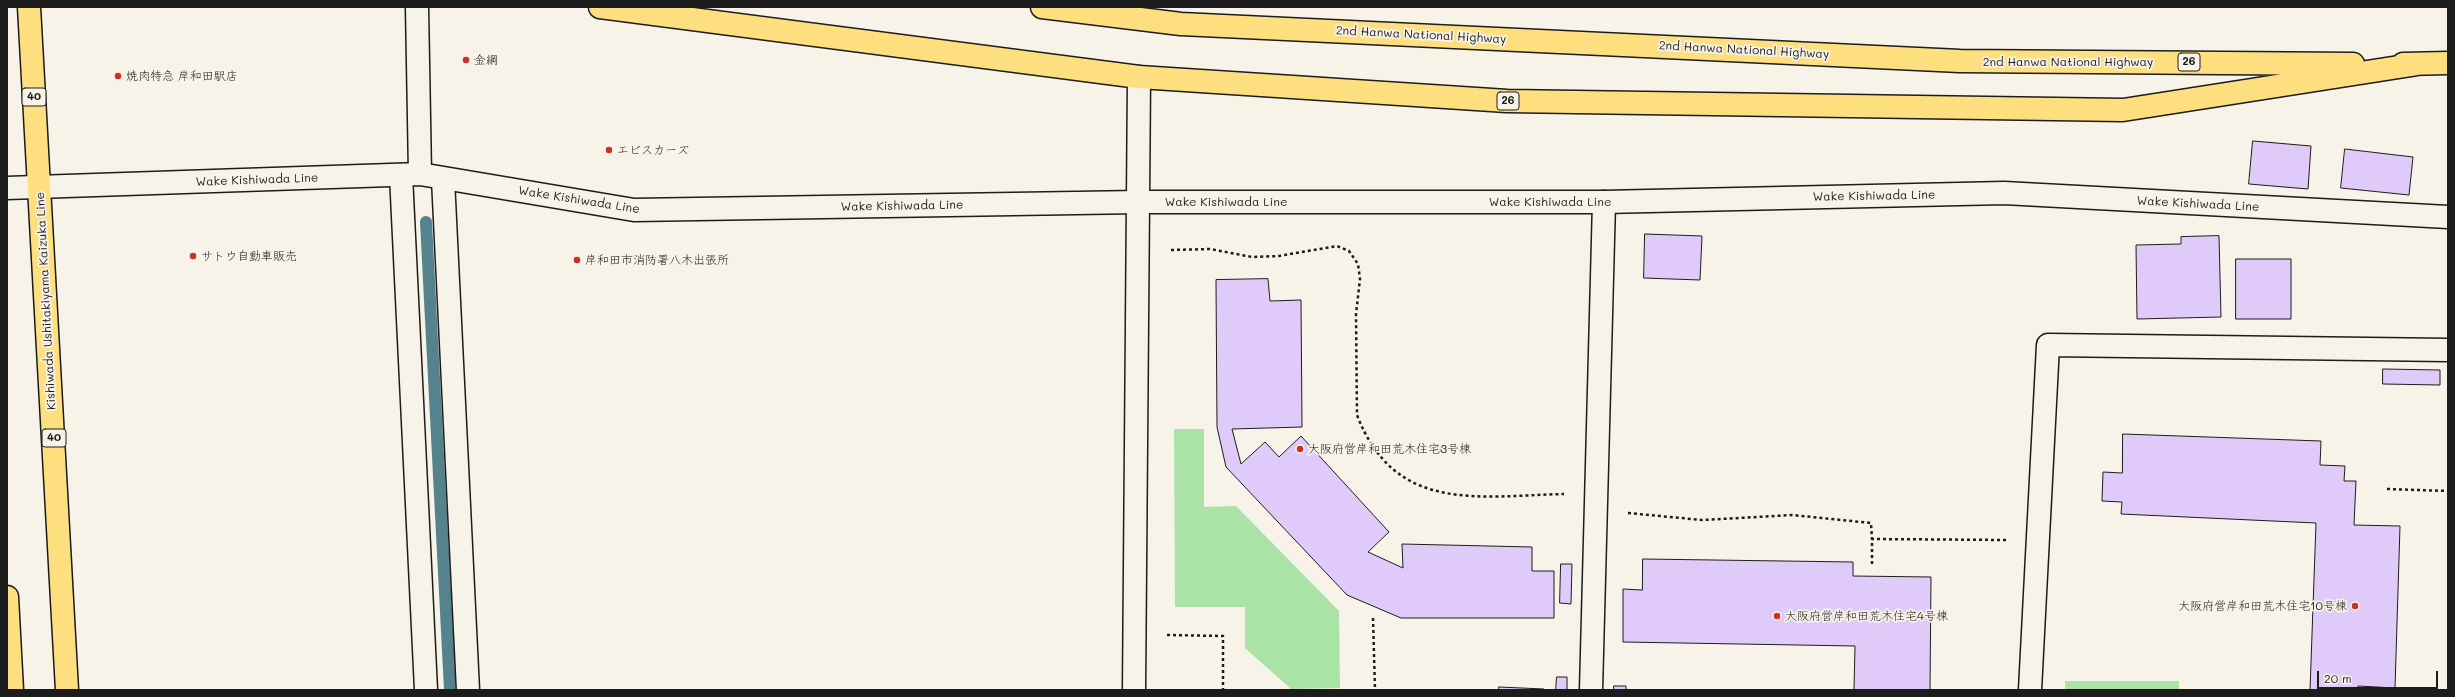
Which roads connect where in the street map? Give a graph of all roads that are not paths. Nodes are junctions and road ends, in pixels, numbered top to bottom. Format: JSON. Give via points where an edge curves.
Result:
{"nodes":[{"id":1,"x":29,"y":7,"type":"edge"},
{"id":2,"x":417,"y":7,"type":"edge"},
{"id":3,"x":600,"y":7,"type":"edge"},
{"id":4,"x":1042,"y":7,"type":"edge"},
{"id":5,"x":2448,"y":63,"type":"edge"},
{"id":6,"x":2418,"y":64,"type":"junction"},
{"id":7,"x":1139,"y":77,"type":"junction"},
{"id":8,"x":410,"y":174,"type":"junction"},
{"id":9,"x":443,"y":179,"type":"junction"},
{"id":10,"x":40,"y":186,"type":"junction"},
{"id":11,"x":7,"y":188,"type":"edge"},
{"id":12,"x":1139,"y":202,"type":"junction"},
{"id":13,"x":1604,"y":202,"type":"junction"},
{"id":14,"x":2448,"y":217,"type":"edge"},
{"id":15,"x":2448,"y":350,"type":"edge"},
{"id":16,"x":7,"y":597,"type":"edge"},
{"id":17,"x":12,"y":690,"type":"edge"},
{"id":18,"x":67,"y":690,"type":"edge"},
{"id":19,"x":426,"y":690,"type":"edge"},
{"id":20,"x":468,"y":690,"type":"edge"},
{"id":21,"x":1134,"y":690,"type":"edge"},
{"id":22,"x":1591,"y":690,"type":"edge"},
{"id":23,"x":2030,"y":690,"type":"edge"}],
"edges":[{"from":1,"to":10,"type":"main road","name":"Kishiwada Ushitakiyama Kaizuka Line","number":"40"},
{"from":2,"to":8,"type":"street"},
{"from":3,"to":7,"type":"main road","number":"26"},
{"from":4,"to":6,"type":"main road","name":"2nd Hanwa National Highway","number":"26","via":[[1181,24],[1960,61]]},
{"from":5,"to":6,"type":"main road","name":"2nd Hanwa National Highway","number":"26"},
{"from":6,"to":7,"type":"main road","number":"26","via":[[2123,110],[1507,101]]},
{"from":7,"to":12,"type":"street"},
{"from":8,"to":9,"type":"street","name":"Wake Kishiwada Line"},
{"from":8,"to":10,"type":"street","name":"Wake Kishiwada Line"},
{"from":8,"to":19,"type":"street"},
{"from":9,"to":12,"type":"street","name":"Wake Kishiwada Line","via":[[634,210]]},
{"from":9,"to":20,"type":"street"},
{"from":10,"to":11,"type":"street","name":"Wake Kishiwada Line"},
{"from":10,"to":18,"type":"main road","name":"Kishiwada Ushitakiyama Kaizuka Line","number":"40"},
{"from":12,"to":13,"type":"street","name":"Wake Kishiwada Line"},
{"from":12,"to":21,"type":"street"},
{"from":13,"to":14,"type":"street","name":"Wake Kishiwada Line","via":[[2004,193]]},
{"from":13,"to":22,"type":"street"},
{"from":15,"to":23,"type":"street","via":[[2048,345]]},
{"from":16,"to":17,"type":"main road"}]}
